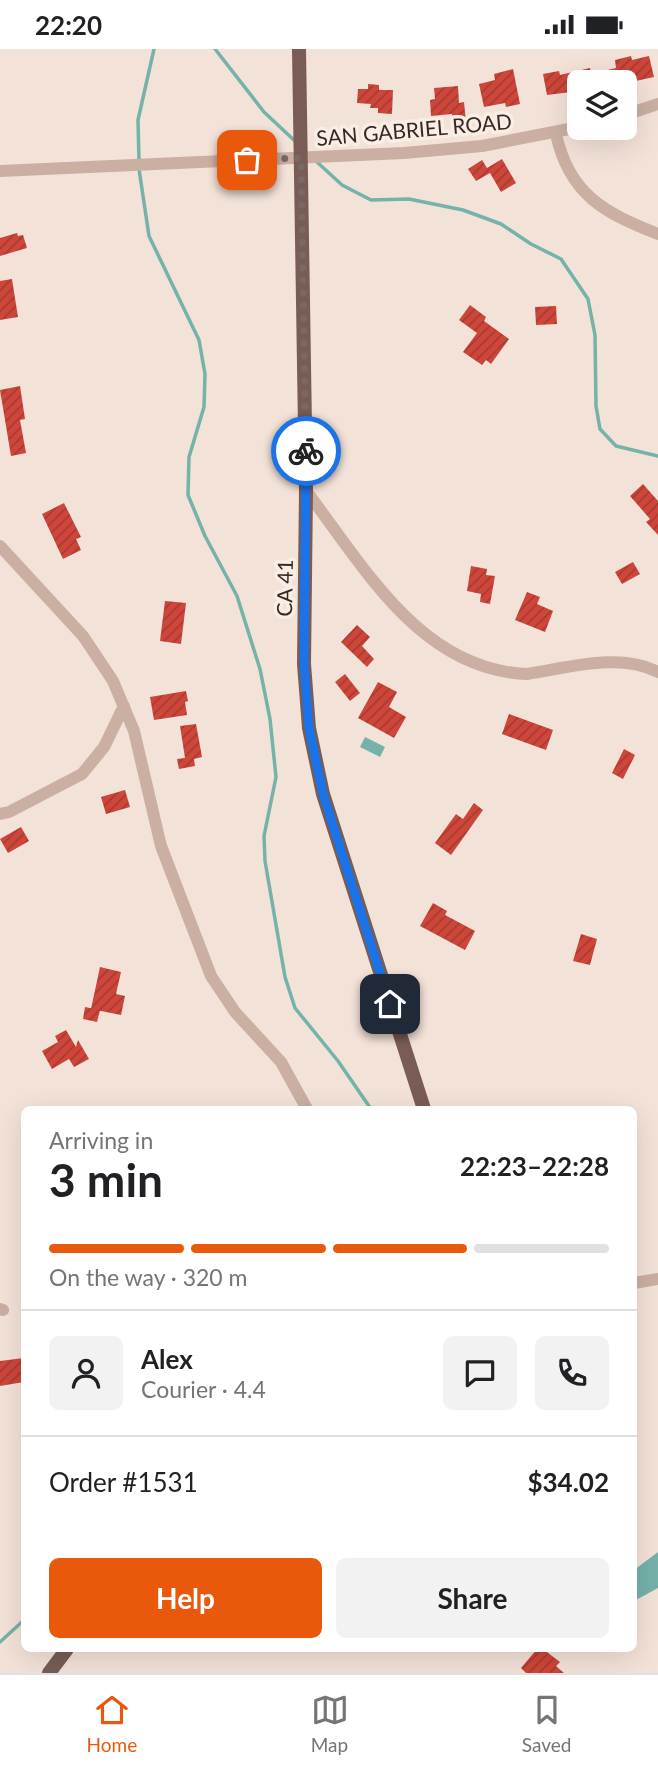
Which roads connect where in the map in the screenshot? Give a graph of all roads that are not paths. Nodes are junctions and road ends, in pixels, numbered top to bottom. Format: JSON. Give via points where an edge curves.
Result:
{"nodes":[{"id":1,"x":299,"y":49,"type":"edge"},
{"id":2,"x":658,"y":104,"type":"edge"},
{"id":3,"x":637,"y":111,"type":"edge"},
{"id":4,"x":567,"y":131,"type":"edge"},
{"id":5,"x":556,"y":134,"type":"junction"},
{"id":6,"x":301,"y":158,"type":"junction"},
{"id":7,"x":0,"y":171,"type":"edge"},
{"id":8,"x":658,"y":234,"type":"edge"},
{"id":9,"x":306,"y":491,"type":"junction"},
{"id":10,"x":0,"y":546,"type":"edge"},
{"id":11,"x":658,"y":672,"type":"edge"},
{"id":12,"x":124,"y":706,"type":"junction"},
{"id":13,"x":0,"y":814,"type":"edge"},
{"id":14,"x":305,"y":1106,"type":"edge"},
{"id":15,"x":423,"y":1106,"type":"edge"},
{"id":16,"x":658,"y":1279,"type":"edge"},
{"id":17,"x":637,"y":1282,"type":"edge"},
{"id":18,"x":65,"y":1652,"type":"edge"},
{"id":19,"x":50,"y":1673,"type":"edge"}],
"edges":[{"from":1,"to":6,"type":"main road","name":"CA 41","number":"CA 41"},
{"from":2,"to":3,"type":"street"},
{"from":4,"to":5,"type":"street","name":"SAN GABRIEL ROAD"},
{"from":5,"to":6,"type":"street","name":"SAN GABRIEL ROAD","via":[[482,146]]},
{"from":5,"to":8,"type":"street","via":[[573,180],[590,199]]},
{"from":6,"to":7,"type":"street","name":"SAN GABRIEL ROAD"},
{"from":6,"to":9,"type":"main road","name":"CA 41","number":"CA 41"},
{"from":9,"to":11,"type":"street","via":[[392,604],[448,650],[485,667],[514,673],[612,662]]},
{"from":9,"to":15,"type":"main road","name":"CA 41","number":"CA 41","via":[[304,664],[309,728],[323,794]]},
{"from":10,"to":12,"type":"street","via":[[83,636]]},
{"from":12,"to":13,"type":"street","via":[[104,747],[82,774]]},
{"from":12,"to":14,"type":"street","via":[[161,846],[211,976],[234,1012],[281,1062]]},
{"from":16,"to":17,"type":"street"},
{"from":18,"to":19,"type":"main road"}]}
